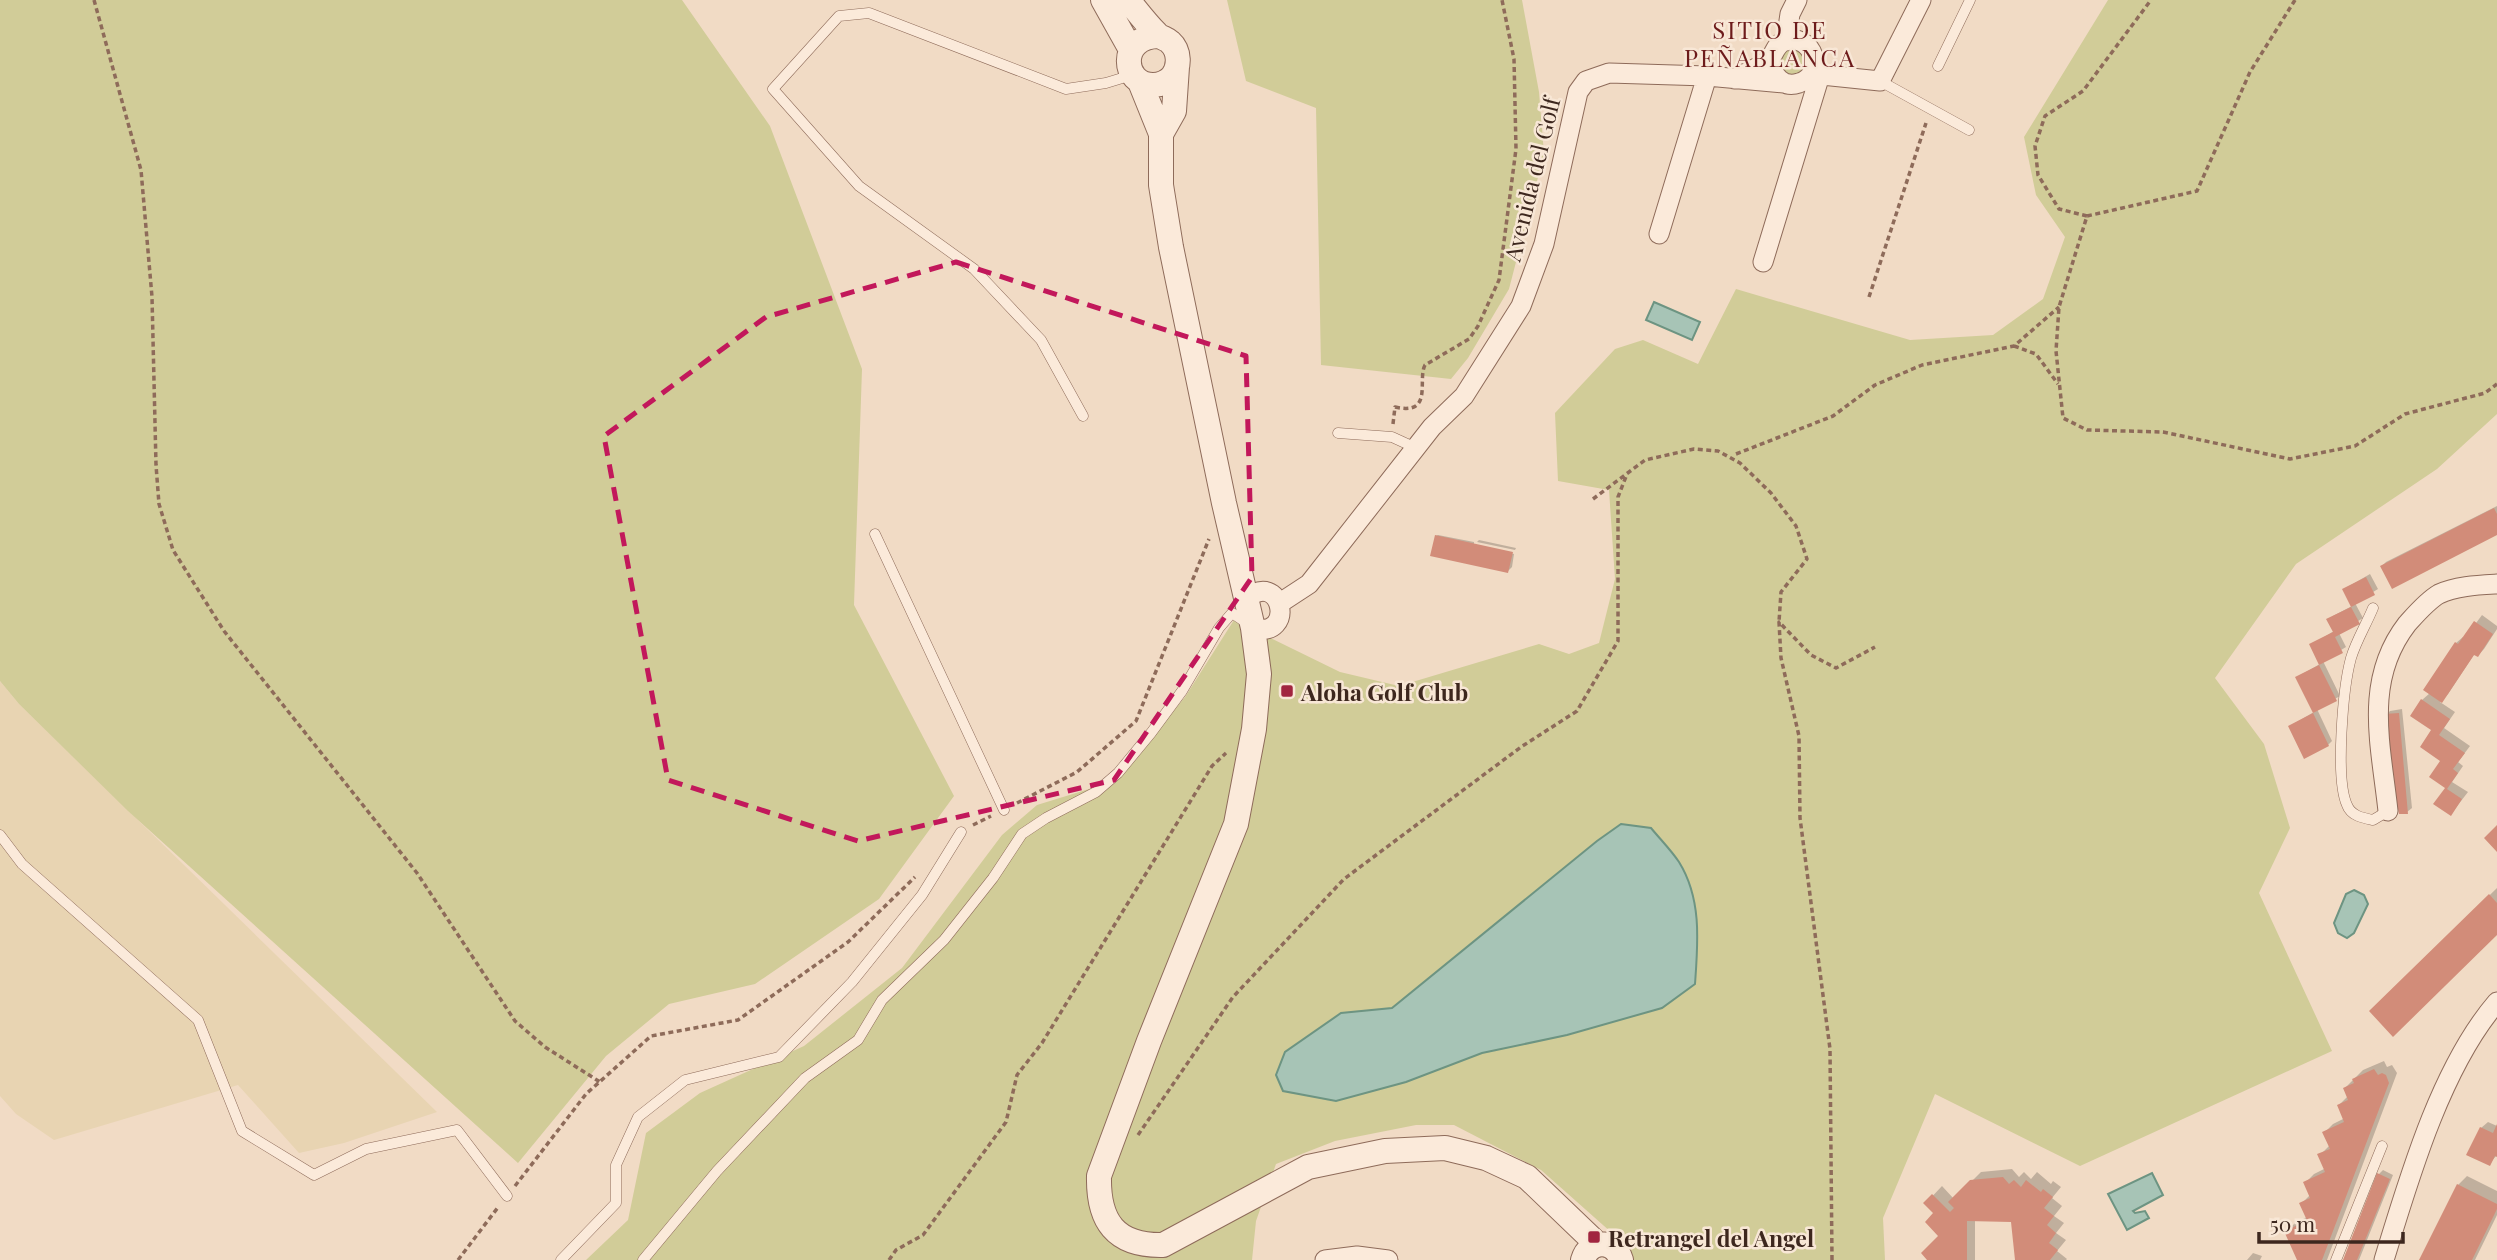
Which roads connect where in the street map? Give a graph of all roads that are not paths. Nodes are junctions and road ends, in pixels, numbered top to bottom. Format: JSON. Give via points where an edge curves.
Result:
{"nodes":[{"id":1,"x":1103,"y":0,"type":"edge"},
{"id":2,"x":1128,"y":0,"type":"edge"},
{"id":3,"x":1797,"y":0,"type":"edge"},
{"id":4,"x":1921,"y":0,"type":"edge"},
{"id":5,"x":1970,"y":0,"type":"edge"},
{"id":6,"x":1158,"y":36,"type":"junction"},
{"id":7,"x":1786,"y":41,"type":"junction"},
{"id":8,"x":1131,"y":50,"type":"junction"},
{"id":9,"x":1770,"y":60,"type":"junction"},
{"id":10,"x":1938,"y":66,"type":"dead end"},
{"id":11,"x":1178,"y":67,"type":"junction"},
{"id":12,"x":1816,"y":74,"type":"junction"},
{"id":13,"x":1707,"y":76,"type":"junction"},
{"id":14,"x":1136,"y":78,"type":"junction"},
{"id":15,"x":1733,"y":79,"type":"junction"},
{"id":16,"x":1880,"y":81,"type":"junction"},
{"id":17,"x":1784,"y":83,"type":"junction"},
{"id":18,"x":1969,"y":130,"type":"dead end"},
{"id":19,"x":1161,"y":134,"type":"junction"},
{"id":20,"x":1659,"y":234,"type":"dead end"},
{"id":21,"x":1763,"y":262,"type":"dead end"},
{"id":22,"x":1083,"y":416,"type":"dead end"},
{"id":23,"x":1338,"y":433,"type":"dead end"},
{"id":24,"x":1416,"y":448,"type":"junction"},
{"id":25,"x":875,"y":534,"type":"dead end"},
{"id":26,"x":2497,"y":584,"type":"edge"},
{"id":27,"x":1245,"y":600,"type":"junction"},
{"id":28,"x":1280,"y":603,"type":"junction"},
{"id":29,"x":2373,"y":608,"type":"dead end"},
{"id":30,"x":1254,"y":628,"type":"junction"},
{"id":31,"x":1004,"y":810,"type":"road end"},
{"id":32,"x":2388,"y":811,"type":"joint"},
{"id":33,"x":961,"y":832,"type":"road end"},
{"id":34,"x":0,"y":835,"type":"edge"},
{"id":35,"x":2497,"y":1002,"type":"edge"},
{"id":36,"x":2382,"y":1146,"type":"dead end"},
{"id":37,"x":507,"y":1196,"type":"road end"},
{"id":38,"x":1590,"y":1252,"type":"edge"},
{"id":39,"x":561,"y":1260,"type":"edge"},
{"id":40,"x":643,"y":1260,"type":"edge"},
{"id":41,"x":1325,"y":1260,"type":"edge"},
{"id":42,"x":1388,"y":1260,"type":"edge"},
{"id":43,"x":1621,"y":1260,"type":"edge"},
{"id":44,"x":2336,"y":1260,"type":"edge"},
{"id":45,"x":2384,"y":1260,"type":"edge"}],
"edges":[{"from":1,"to":8,"type":"street"},
{"from":2,"to":6,"type":"street"},
{"from":3,"to":7,"type":"street"},
{"from":4,"to":16,"type":"street"},
{"from":5,"to":10,"type":"lane"},
{"from":6,"to":8,"type":"street","via":[[1147,36]]},
{"from":6,"to":11,"type":"street","via":[[1170,42]]},
{"from":7,"to":9,"type":"street"},
{"from":7,"to":12,"type":"street","via":[[1800,41],[1811,49]]},
{"from":8,"to":14,"type":"street","via":[[1128,62]]},
{"from":9,"to":15,"type":"street"},
{"from":9,"to":17,"type":"street"},
{"from":11,"to":14,"type":"street","via":[[1171,79],[1161,84],[1150,86]]},
{"from":11,"to":19,"type":"street","via":[[1174,111]]},
{"from":12,"to":16,"type":"street","name":"Avenida del Golf"},
{"from":12,"to":17,"type":"street","name":"Avenida del Golf","via":[[1800,83]]},
{"from":12,"to":21,"type":"street"},
{"from":13,"to":15,"type":"street","name":"Avenida del Golf"},
{"from":13,"to":20,"type":"street"},
{"from":13,"to":24,"type":"street","name":"Avenida del Golf","via":[[1609,73],[1586,81],[1578,92],[1544,244],[1521,306],[1464,396]]},
{"from":14,"to":19,"type":"street"},
{"from":14,"to":22,"type":"lane","via":[[1066,89],[869,13],[839,16],[773,89],[859,186],[974,269],[1041,340]]},
{"from":15,"to":17,"type":"street","name":"Avenida del Golf"},
{"from":16,"to":18,"type":"lane"},
{"from":19,"to":27,"type":"street","via":[[1161,185],[1169,234]]},
{"from":23,"to":24,"type":"lane","via":[[1392,437]]},
{"from":24,"to":28,"type":"street","name":"Avenida del Golf","via":[[1309,584]]},
{"from":25,"to":31,"type":"lane"},
{"from":26,"to":32,"type":"street","via":[[2439,594],[2395,640],[2381,674],[2377,708]]},
{"from":27,"to":28,"type":"street","via":[[1263,591]]},
{"from":27,"to":30,"type":"street"},
{"from":28,"to":30,"type":"street","via":[[1275,625]]},
{"from":29,"to":32,"type":"lane","via":[[2351,657],[2342,704],[2342,776],[2347,806],[2358,817],[2374,820]]},
{"from":30,"to":38,"type":"street","via":[[1259,674],[1254,729],[1236,824],[1098,1176],[1098,1199],[1105,1219],[1127,1238],[1163,1245],[1308,1167],[1385,1150],[1445,1148],[1486,1158],[1527,1177]]},
{"from":30,"to":40,"type":"lane","via":[[1232,613],[1227,618],[1182,691],[1118,773],[1096,792],[1022,834],[944,940],[882,1000],[858,1040],[806,1078],[717,1171]]},
{"from":33,"to":39,"type":"lane","via":[[922,895],[852,982],[779,1057],[685,1080],[638,1118],[616,1165],[615,1203]]},
{"from":34,"to":37,"type":"lane","via":[[22,864],[198,1020],[242,1131],[314,1175],[366,1149],[457,1130]]},
{"from":35,"to":45,"type":"street","via":[[2479,1023],[2449,1081],[2412,1168]]},
{"from":36,"to":44,"type":"lane"},
{"from":38,"to":43,"type":"street","via":[[1606,1244]]},
{"from":41,"to":42,"type":"street","via":[[1357,1256]]}]}
